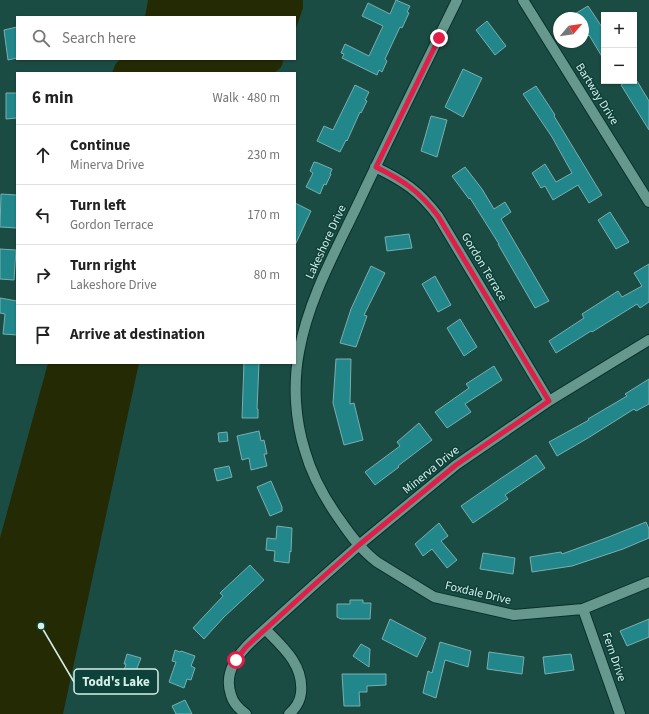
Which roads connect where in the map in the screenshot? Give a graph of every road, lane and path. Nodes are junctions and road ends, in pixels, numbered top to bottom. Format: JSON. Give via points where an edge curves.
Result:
{"nodes":[{"id":1,"x":457,"y":0,"type":"edge"},
{"id":2,"x":522,"y":0,"type":"edge"},
{"id":3,"x":376,"y":167,"type":"junction"},
{"id":4,"x":649,"y":202,"type":"edge"},
{"id":5,"x":649,"y":340,"type":"edge"},
{"id":6,"x":549,"y":401,"type":"junction"},
{"id":7,"x":359,"y":545,"type":"junction"},
{"id":8,"x":649,"y":582,"type":"edge"},
{"id":9,"x":583,"y":609,"type":"junction"},
{"id":10,"x":265,"y":629,"type":"junction"},
{"id":11,"x":246,"y":714,"type":"edge"},
{"id":12,"x":289,"y":714,"type":"edge"},
{"id":13,"x":620,"y":714,"type":"edge"}],
"edges":[{"from":1,"to":3,"type":"street","name":"Lakeshore Drive"},
{"from":2,"to":4,"type":"street","name":"Bartway Drive"},
{"from":3,"to":6,"type":"street","name":"Gordon Terrace","via":[[413,189],[438,216]]},
{"from":3,"to":7,"type":"street","name":"Lakeshore Drive","via":[[313,300],[301,341],[296,373],[297,409],[304,451],[333,510]]},
{"from":5,"to":6,"type":"street","name":"Minerva Drive"},
{"from":6,"to":7,"type":"street","name":"Minerva Drive","via":[[456,465]]},
{"from":7,"to":9,"type":"street","name":"Foxdale Drive","via":[[377,562],[434,597],[514,615]]},
{"from":7,"to":10,"type":"street","name":"Minerva Drive"},
{"from":8,"to":9,"type":"street","name":"Foxdale Drive"},
{"from":9,"to":13,"type":"street","name":"Fern Drive"},
{"from":10,"to":11,"type":"street","name":"Minerva Drive","via":[[240,654],[230,672],[228,686],[232,699]]},
{"from":10,"to":12,"type":"street","via":[[287,651],[300,673],[300,701]]}]}
